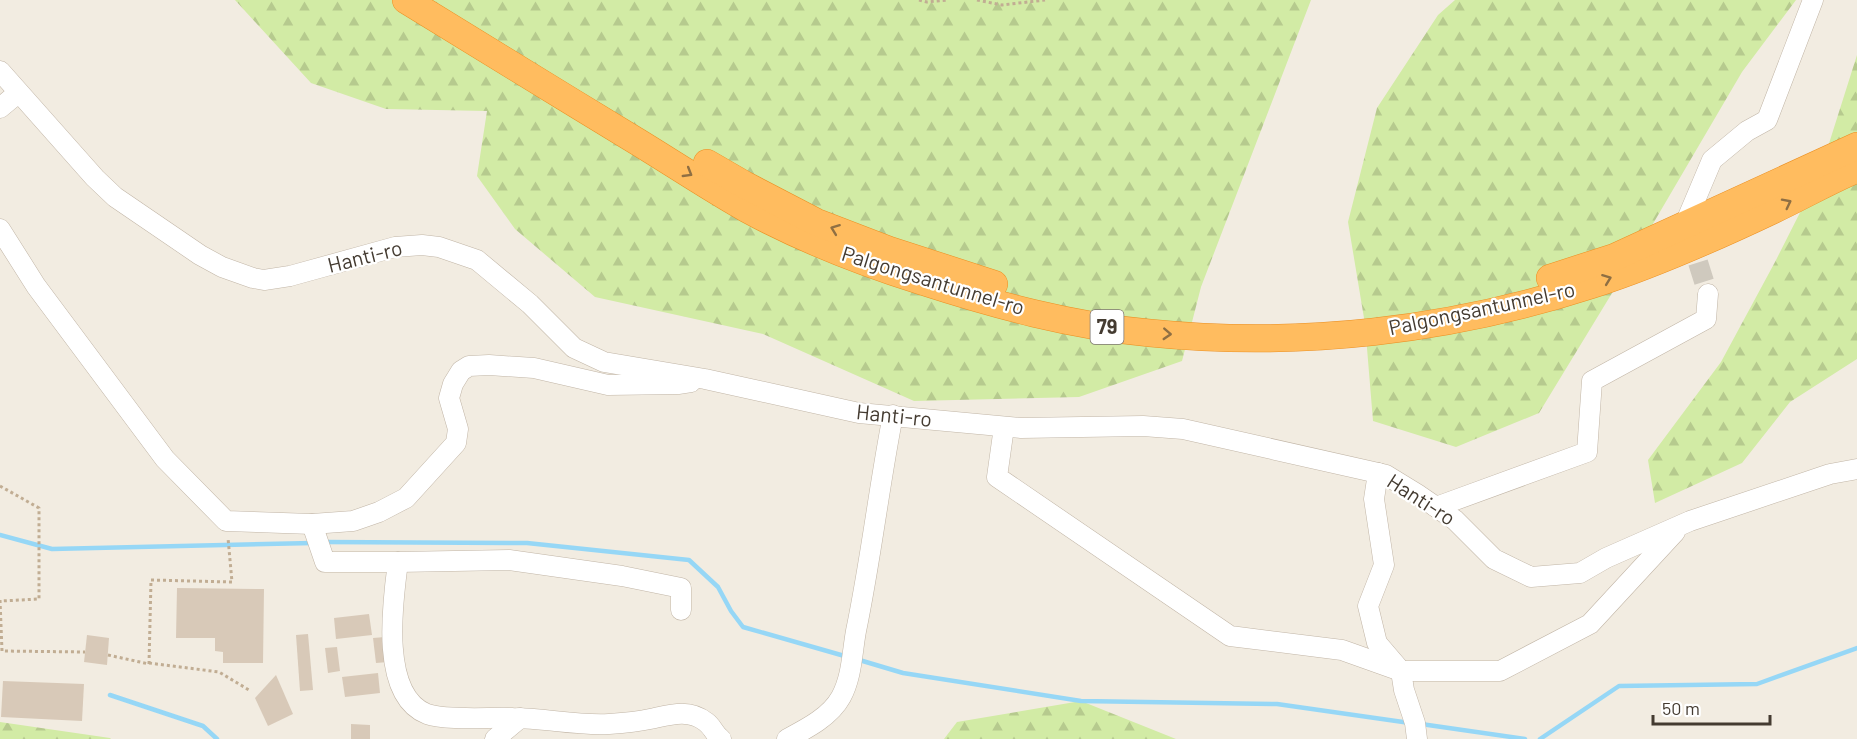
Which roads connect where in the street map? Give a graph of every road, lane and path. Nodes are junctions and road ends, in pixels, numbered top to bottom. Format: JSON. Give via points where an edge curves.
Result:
{"nodes":[{"id":1,"x":406,"y":0,"type":"edge"},
{"id":2,"x":434,"y":0,"type":"edge"},
{"id":3,"x":920,"y":0,"type":"edge"},
{"id":4,"x":947,"y":0,"type":"edge"},
{"id":5,"x":977,"y":0,"type":"edge"},
{"id":6,"x":1045,"y":0,"type":"edge"},
{"id":7,"x":1813,"y":0,"type":"edge"},
{"id":8,"x":0,"y":71,"type":"edge"},
{"id":9,"x":18,"y":93,"type":"junction"},
{"id":10,"x":0,"y":108,"type":"edge"},
{"id":11,"x":1857,"y":146,"type":"edge"},
{"id":12,"x":1857,"y":169,"type":"edge"},
{"id":13,"x":1685,"y":224,"type":"tunnel mouth"},
{"id":14,"x":0,"y":229,"type":"edge"},
{"id":15,"x":1708,"y":294,"type":"tunnel mouth"},
{"id":16,"x":705,"y":379,"type":"junction"},
{"id":17,"x":893,"y":415,"type":"junction"},
{"id":18,"x":1004,"y":427,"type":"junction"},
{"id":19,"x":1857,"y":469,"type":"edge"},
{"id":20,"x":1378,"y":473,"type":"junction"},
{"id":21,"x":0,"y":486,"type":"edge"},
{"id":22,"x":1436,"y":507,"type":"junction"},
{"id":23,"x":226,"y":521,"type":"junction"},
{"id":24,"x":312,"y":524,"type":"junction"},
{"id":25,"x":1680,"y":525,"type":"junction"},
{"id":26,"x":398,"y":562,"type":"junction"},
{"id":27,"x":1,"y":601,"type":"edge"},
{"id":28,"x":681,"y":610,"type":"dead end"},
{"id":29,"x":85,"y":652,"type":"dead end"},
{"id":30,"x":108,"y":655,"type":"dead end"},
{"id":31,"x":141,"y":662,"type":"junction"},
{"id":32,"x":1401,"y":672,"type":"junction"},
{"id":33,"x":249,"y":690,"type":"dead end"},
{"id":34,"x":520,"y":718,"type":"junction"},
{"id":35,"x":716,"y":738,"type":"edge"},
{"id":36,"x":495,"y":739,"type":"edge"},
{"id":37,"x":787,"y":739,"type":"edge"},
{"id":38,"x":1417,"y":739,"type":"edge"}],
"edges":[{"from":1,"to":12,"type":"highway","name":"Palgongsantunnel-ro","number":"79","one_way":true,"via":[[748,210],[831,249],[976,299],[1070,321],[1148,333],[1303,338],[1393,330],[1499,310],[1592,285],[1669,256]]},
{"from":11,"to":2,"type":"highway","name":"Palgongsantunnel-ro","number":"79","one_way":true,"via":[[1616,256],[1556,277],[1494,292],[1374,316],[1291,321],[1136,314],[1063,302],[979,281],[816,222],[745,185]]},
{"from":3,"to":4,"type":"path"},
{"from":5,"to":6,"type":"path","via":[[1002,5]]},
{"from":7,"to":13,"type":"street","via":[[1767,120],[1712,160]]},
{"from":8,"to":9,"type":"street","name":"Hanti-ro"},
{"from":9,"to":10,"type":"street"},
{"from":9,"to":16,"type":"street","name":"Hanti-ro","via":[[115,197],[222,267],[252,278],[276,279],[395,247],[439,247],[477,260],[530,304],[574,348],[594,359]]},
{"from":14,"to":23,"type":"street","via":[[36,286],[165,459]]},
{"from":15,"to":22,"type":"street","via":[[1706,319],[1592,381],[1587,452]]},
{"from":16,"to":17,"type":"street","name":"Hanti-ro","via":[[828,408]]},
{"from":16,"to":24,"type":"street","via":[[678,384],[608,385],[534,368],[469,366],[461,371],[449,398],[458,429],[456,443],[406,498],[353,521]]},
{"from":17,"to":18,"type":"street","name":"Hanti-ro"},
{"from":17,"to":37,"type":"street","via":[[848,678],[834,707]]},
{"from":18,"to":20,"type":"street","name":"Hanti-ro","via":[[1183,429]]},
{"from":18,"to":32,"type":"street","via":[[997,477],[1230,636],[1342,650]]},
{"from":19,"to":25,"type":"street","name":"Hanti-ro","via":[[1830,474]]},
{"from":20,"to":22,"type":"street","name":"Hanti-ro"},
{"from":20,"to":32,"type":"street","via":[[1374,499],[1384,565],[1368,606],[1377,643]]},
{"from":21,"to":27,"type":"path","via":[[39,508],[39,599]]},
{"from":22,"to":25,"type":"street","name":"Hanti-ro","via":[[1455,520],[1494,559],[1531,577],[1580,573]]},
{"from":23,"to":24,"type":"street"},
{"from":23,"to":31,"type":"path","via":[[232,582],[150,580],[149,664]]},
{"from":24,"to":26,"type":"street","via":[[325,562]]},
{"from":25,"to":32,"type":"street","via":[[1590,624],[1520,661],[1500,671]]},
{"from":26,"to":28,"type":"street","via":[[509,560],[622,576],[681,588]]},
{"from":26,"to":34,"type":"street","via":[[391,620],[400,684],[410,699],[431,715]]},
{"from":27,"to":29,"type":"path","via":[[2,651]]},
{"from":30,"to":31,"type":"path"},
{"from":31,"to":33,"type":"path","via":[[219,672]]},
{"from":32,"to":38,"type":"street"},
{"from":34,"to":35,"type":"street","via":[[601,724],[671,713],[689,714],[708,723]]},
{"from":34,"to":36,"type":"street"}]}
